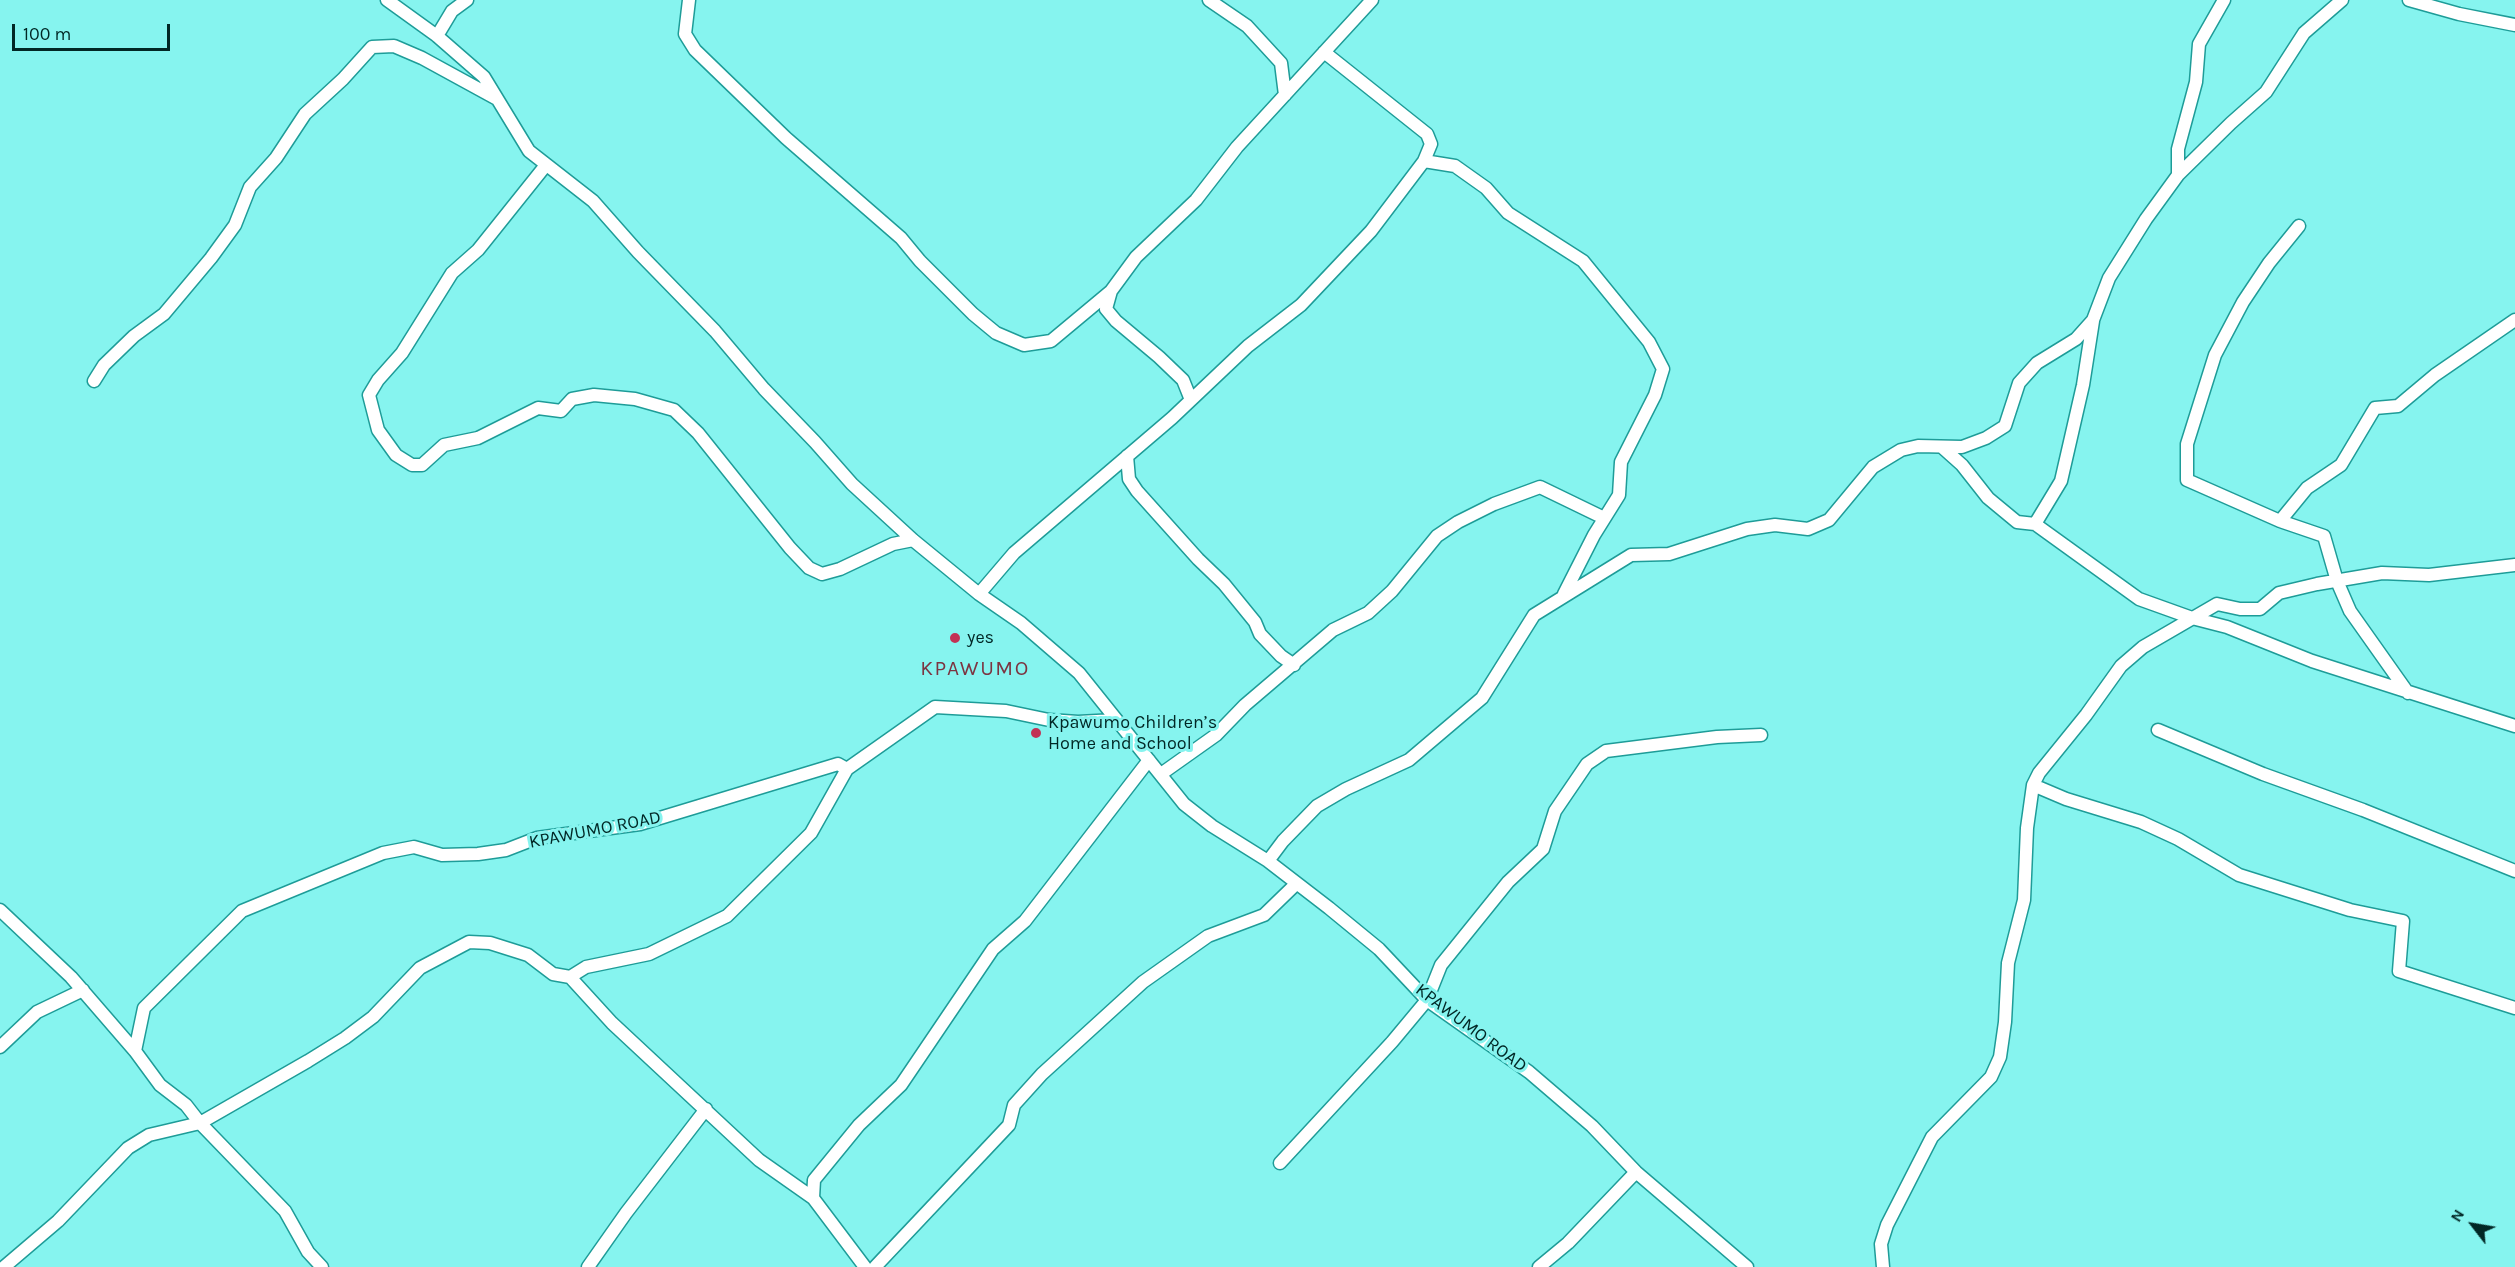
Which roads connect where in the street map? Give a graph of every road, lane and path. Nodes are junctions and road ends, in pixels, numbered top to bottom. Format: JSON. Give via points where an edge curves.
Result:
{"nodes":[{"id":1,"x":387,"y":0,"type":"edge"},
{"id":2,"x":467,"y":0,"type":"edge"},
{"id":3,"x":689,"y":0,"type":"edge"},
{"id":4,"x":1209,"y":0,"type":"edge"},
{"id":5,"x":1371,"y":0,"type":"edge"},
{"id":6,"x":2224,"y":0,"type":"edge"},
{"id":7,"x":2342,"y":0,"type":"edge"},
{"id":8,"x":2409,"y":0,"type":"edge"},
{"id":9,"x":2515,"y":25,"type":"edge"},
{"id":10,"x":436,"y":36,"type":"junction"},
{"id":11,"x":1324,"y":52,"type":"junction"},
{"id":12,"x":1285,"y":95,"type":"junction"},
{"id":13,"x":498,"y":100,"type":"junction"},
{"id":14,"x":1424,"y":161,"type":"junction"},
{"id":15,"x":546,"y":165,"type":"junction"},
{"id":16,"x":2178,"y":176,"type":"junction"},
{"id":17,"x":2299,"y":226,"type":"dead end"},
{"id":18,"x":1111,"y":291,"type":"junction"},
{"id":19,"x":2093,"y":320,"type":"junction"},
{"id":20,"x":2515,"y":320,"type":"edge"},
{"id":21,"x":94,"y":381,"type":"dead end"},
{"id":22,"x":1191,"y":400,"type":"junction"},
{"id":23,"x":1943,"y":448,"type":"junction"},
{"id":24,"x":1127,"y":456,"type":"junction"},
{"id":25,"x":1604,"y":518,"type":"junction"},
{"id":26,"x":2280,"y":521,"type":"junction"},
{"id":27,"x":2035,"y":524,"type":"junction"},
{"id":28,"x":913,"y":540,"type":"junction"},
{"id":29,"x":2515,"y":564,"type":"edge"},
{"id":30,"x":2337,"y":581,"type":"junction"},
{"id":31,"x":979,"y":594,"type":"junction"},
{"id":32,"x":1563,"y":596,"type":"junction"},
{"id":33,"x":2192,"y":618,"type":"junction"},
{"id":34,"x":1294,"y":665,"type":"junction"},
{"id":35,"x":2408,"y":693,"type":"junction"},
{"id":36,"x":1115,"y":720,"type":"junction"},
{"id":37,"x":2515,"y":726,"type":"edge"},
{"id":38,"x":2158,"y":730,"type":"dead end"},
{"id":39,"x":1761,"y":735,"type":"dead end"},
{"id":40,"x":1149,"y":760,"type":"junction"},
{"id":41,"x":847,"y":769,"type":"junction"},
{"id":42,"x":1161,"y":774,"type":"junction"},
{"id":43,"x":2033,"y":785,"type":"junction"},
{"id":44,"x":1268,"y":861,"type":"junction"},
{"id":45,"x":2515,"y":871,"type":"edge"},
{"id":46,"x":1296,"y":884,"type":"junction"},
{"id":47,"x":0,"y":910,"type":"edge"},
{"id":48,"x":570,"y":977,"type":"junction"},
{"id":49,"x":83,"y":990,"type":"junction"},
{"id":50,"x":1428,"y":999,"type":"junction"},
{"id":51,"x":2515,"y":1008,"type":"edge"},
{"id":52,"x":0,"y":1047,"type":"edge"},
{"id":53,"x":135,"y":1051,"type":"junction"},
{"id":54,"x":706,"y":1109,"type":"junction"},
{"id":55,"x":200,"y":1123,"type":"junction"},
{"id":56,"x":1280,"y":1163,"type":"dead end"},
{"id":57,"x":1636,"y":1172,"type":"junction"},
{"id":58,"x":813,"y":1198,"type":"junction"},
{"id":59,"x":4,"y":1267,"type":"edge"},
{"id":60,"x":322,"y":1267,"type":"edge"},
{"id":61,"x":588,"y":1267,"type":"edge"},
{"id":62,"x":865,"y":1267,"type":"edge"},
{"id":63,"x":875,"y":1267,"type":"edge"},
{"id":64,"x":1539,"y":1267,"type":"edge"},
{"id":65,"x":1747,"y":1267,"type":"edge"},
{"id":66,"x":1883,"y":1267,"type":"edge"}],
"edges":[{"from":1,"to":10,"type":"street","name":"KPAWUMO ROAD"},
{"from":2,"to":10,"type":"street","via":[[452,11]]},
{"from":3,"to":18,"type":"street","via":[[685,34],[695,50],[786,138],[901,238],[996,333],[1024,345],[1051,341]]},
{"from":4,"to":12,"type":"street","via":[[1248,26],[1281,63]]},
{"from":5,"to":11,"type":"street"},
{"from":6,"to":16,"type":"street","via":[[2199,44],[2196,82],[2178,149]]},
{"from":7,"to":16,"type":"street","via":[[2304,33],[2266,92]]},
{"from":8,"to":9,"type":"street"},
{"from":10,"to":13,"type":"street","name":"KPAWUMO ROAD","via":[[484,77]]},
{"from":11,"to":12,"type":"street"},
{"from":11,"to":14,"type":"street","via":[[1427,134],[1431,144]]},
{"from":12,"to":18,"type":"street","via":[[1196,200],[1136,257]]},
{"from":13,"to":15,"type":"street","name":"KPAWUMO ROAD","via":[[529,152]]},
{"from":13,"to":21,"type":"street","via":[[394,46],[372,48],[305,114],[276,158],[250,187],[235,225],[211,258],[164,314],[134,336],[104,365]]},
{"from":14,"to":22,"type":"street","via":[[1371,231],[1301,304],[1248,346]]},
{"from":14,"to":25,"type":"street","via":[[1455,166],[1486,188],[1508,213],[1583,261],[1649,342],[1663,369],[1655,395],[1621,462],[1619,495]]},
{"from":15,"to":28,"type":"street","name":"KPAWUMO ROAD","via":[[593,201],[852,484]]},
{"from":15,"to":28,"type":"street","via":[[477,250],[452,273],[402,353],[369,395],[378,430],[396,455],[412,465],[422,465],[444,445],[478,438],[538,408],[561,411],[572,399],[594,394],[636,399],[674,410],[698,433],[808,568],[822,574],[892,544]]},
{"from":16,"to":19,"type":"street","via":[[2109,278]]},
{"from":17,"to":26,"type":"street","via":[[2243,302],[2215,355],[2187,444],[2187,480]]},
{"from":18,"to":22,"type":"street","via":[[1107,309],[1183,380]]},
{"from":19,"to":23,"type":"street","via":[[2076,339],[2037,363],[2019,382],[2005,426],[1962,447]]},
{"from":19,"to":27,"type":"street","via":[[2061,481]]},
{"from":20,"to":26,"type":"street","via":[[2435,375],[2398,406],[2375,408],[2341,465],[2307,488]]},
{"from":22,"to":24,"type":"street"},
{"from":23,"to":27,"type":"street","via":[[1988,498],[2017,522]]},
{"from":23,"to":32,"type":"street","via":[[1918,446],[1901,450],[1873,466],[1829,520],[1808,529],[1774,525],[1747,529],[1669,554],[1631,555]]},
{"from":24,"to":31,"type":"street","via":[[1014,553]]},
{"from":24,"to":34,"type":"street","via":[[1129,479],[1137,491],[1224,584],[1260,634]]},
{"from":25,"to":32,"type":"street"},
{"from":25,"to":34,"type":"street","via":[[1540,487],[1494,504],[1437,536],[1392,591],[1368,613],[1333,630]]},
{"from":26,"to":30,"type":"street","via":[[2324,536]]},
{"from":27,"to":33,"type":"street","via":[[2139,599]]},
{"from":28,"to":31,"type":"street","name":"KPAWUMO ROAD"},
{"from":29,"to":30,"type":"street","via":[[2429,575],[2382,573]]},
{"from":30,"to":33,"type":"street","via":[[2279,593],[2260,609],[2217,604]]},
{"from":30,"to":35,"type":"street","via":[[2350,611]]},
{"from":31,"to":36,"type":"street","name":"KPAWUMO ROAD","via":[[1021,623],[1079,673]]},
{"from":32,"to":44,"type":"street","via":[[1534,615],[1482,698],[1410,760],[1317,806]]},
{"from":33,"to":35,"type":"street"},
{"from":33,"to":43,"type":"street","via":[[2143,647],[2121,666]]},
{"from":34,"to":42,"type":"street","via":[[1216,735]]},
{"from":35,"to":37,"type":"street"},
{"from":36,"to":40,"type":"street","name":"KPAWUMO ROAD"},
{"from":36,"to":41,"type":"street","via":[[1049,720],[1006,711],[935,707]]},
{"from":38,"to":45,"type":"street"},
{"from":39,"to":50,"type":"street","via":[[1606,751],[1587,764],[1555,811],[1543,849],[1508,882],[1441,965]]},
{"from":40,"to":42,"type":"street","name":"KPAWUMO ROAD"},
{"from":40,"to":58,"type":"street","via":[[1025,921],[993,949],[901,1085],[859,1125],[814,1180]]},
{"from":41,"to":48,"type":"street","via":[[811,833],[727,916],[649,954],[586,967]]},
{"from":41,"to":53,"type":"street","name":"KPAWUMO ROAD","via":[[838,764],[640,824],[537,838],[506,850],[478,854],[442,855],[414,847],[350,866],[242,910],[144,1008]]},
{"from":42,"to":44,"type":"street","name":"KPAWUMO ROAD","via":[[1184,804]]},
{"from":43,"to":51,"type":"street","via":[[2141,822],[2239,875],[2350,910],[2403,921],[2399,971]]},
{"from":43,"to":66,"type":"street","via":[[2024,900],[2008,963],[2000,1057],[1991,1077],[1932,1137],[1887,1225],[1881,1244]]},
{"from":44,"to":46,"type":"street","name":"KPAWUMO ROAD"},
{"from":46,"to":50,"type":"street","name":"KPAWUMO ROAD","via":[[1379,949]]},
{"from":46,"to":63,"type":"street","via":[[1264,915],[1208,936],[1143,981],[1042,1074],[1014,1106],[1009,1125]]},
{"from":47,"to":49,"type":"street"},
{"from":48,"to":54,"type":"street","via":[[612,1023]]},
{"from":48,"to":55,"type":"street","via":[[553,974],[528,955],[490,943],[469,942],[420,968],[373,1017],[345,1038]]},
{"from":49,"to":52,"type":"street","via":[[37,1012]]},
{"from":49,"to":53,"type":"street"},
{"from":50,"to":56,"type":"street"},
{"from":50,"to":57,"type":"street","name":"KPAWUMO ROAD","via":[[1529,1072],[1592,1126]]},
{"from":53,"to":55,"type":"street","via":[[160,1085],[186,1105]]},
{"from":54,"to":58,"type":"street","via":[[759,1160]]},
{"from":54,"to":61,"type":"street"},
{"from":55,"to":59,"type":"street","via":[[149,1135],[128,1148],[58,1221]]},
{"from":55,"to":60,"type":"street","via":[[285,1211],[308,1252]]},
{"from":57,"to":64,"type":"street","via":[[1568,1243]]},
{"from":57,"to":65,"type":"street","name":"KPAWUMO ROAD"},
{"from":58,"to":62,"type":"street"}]}
